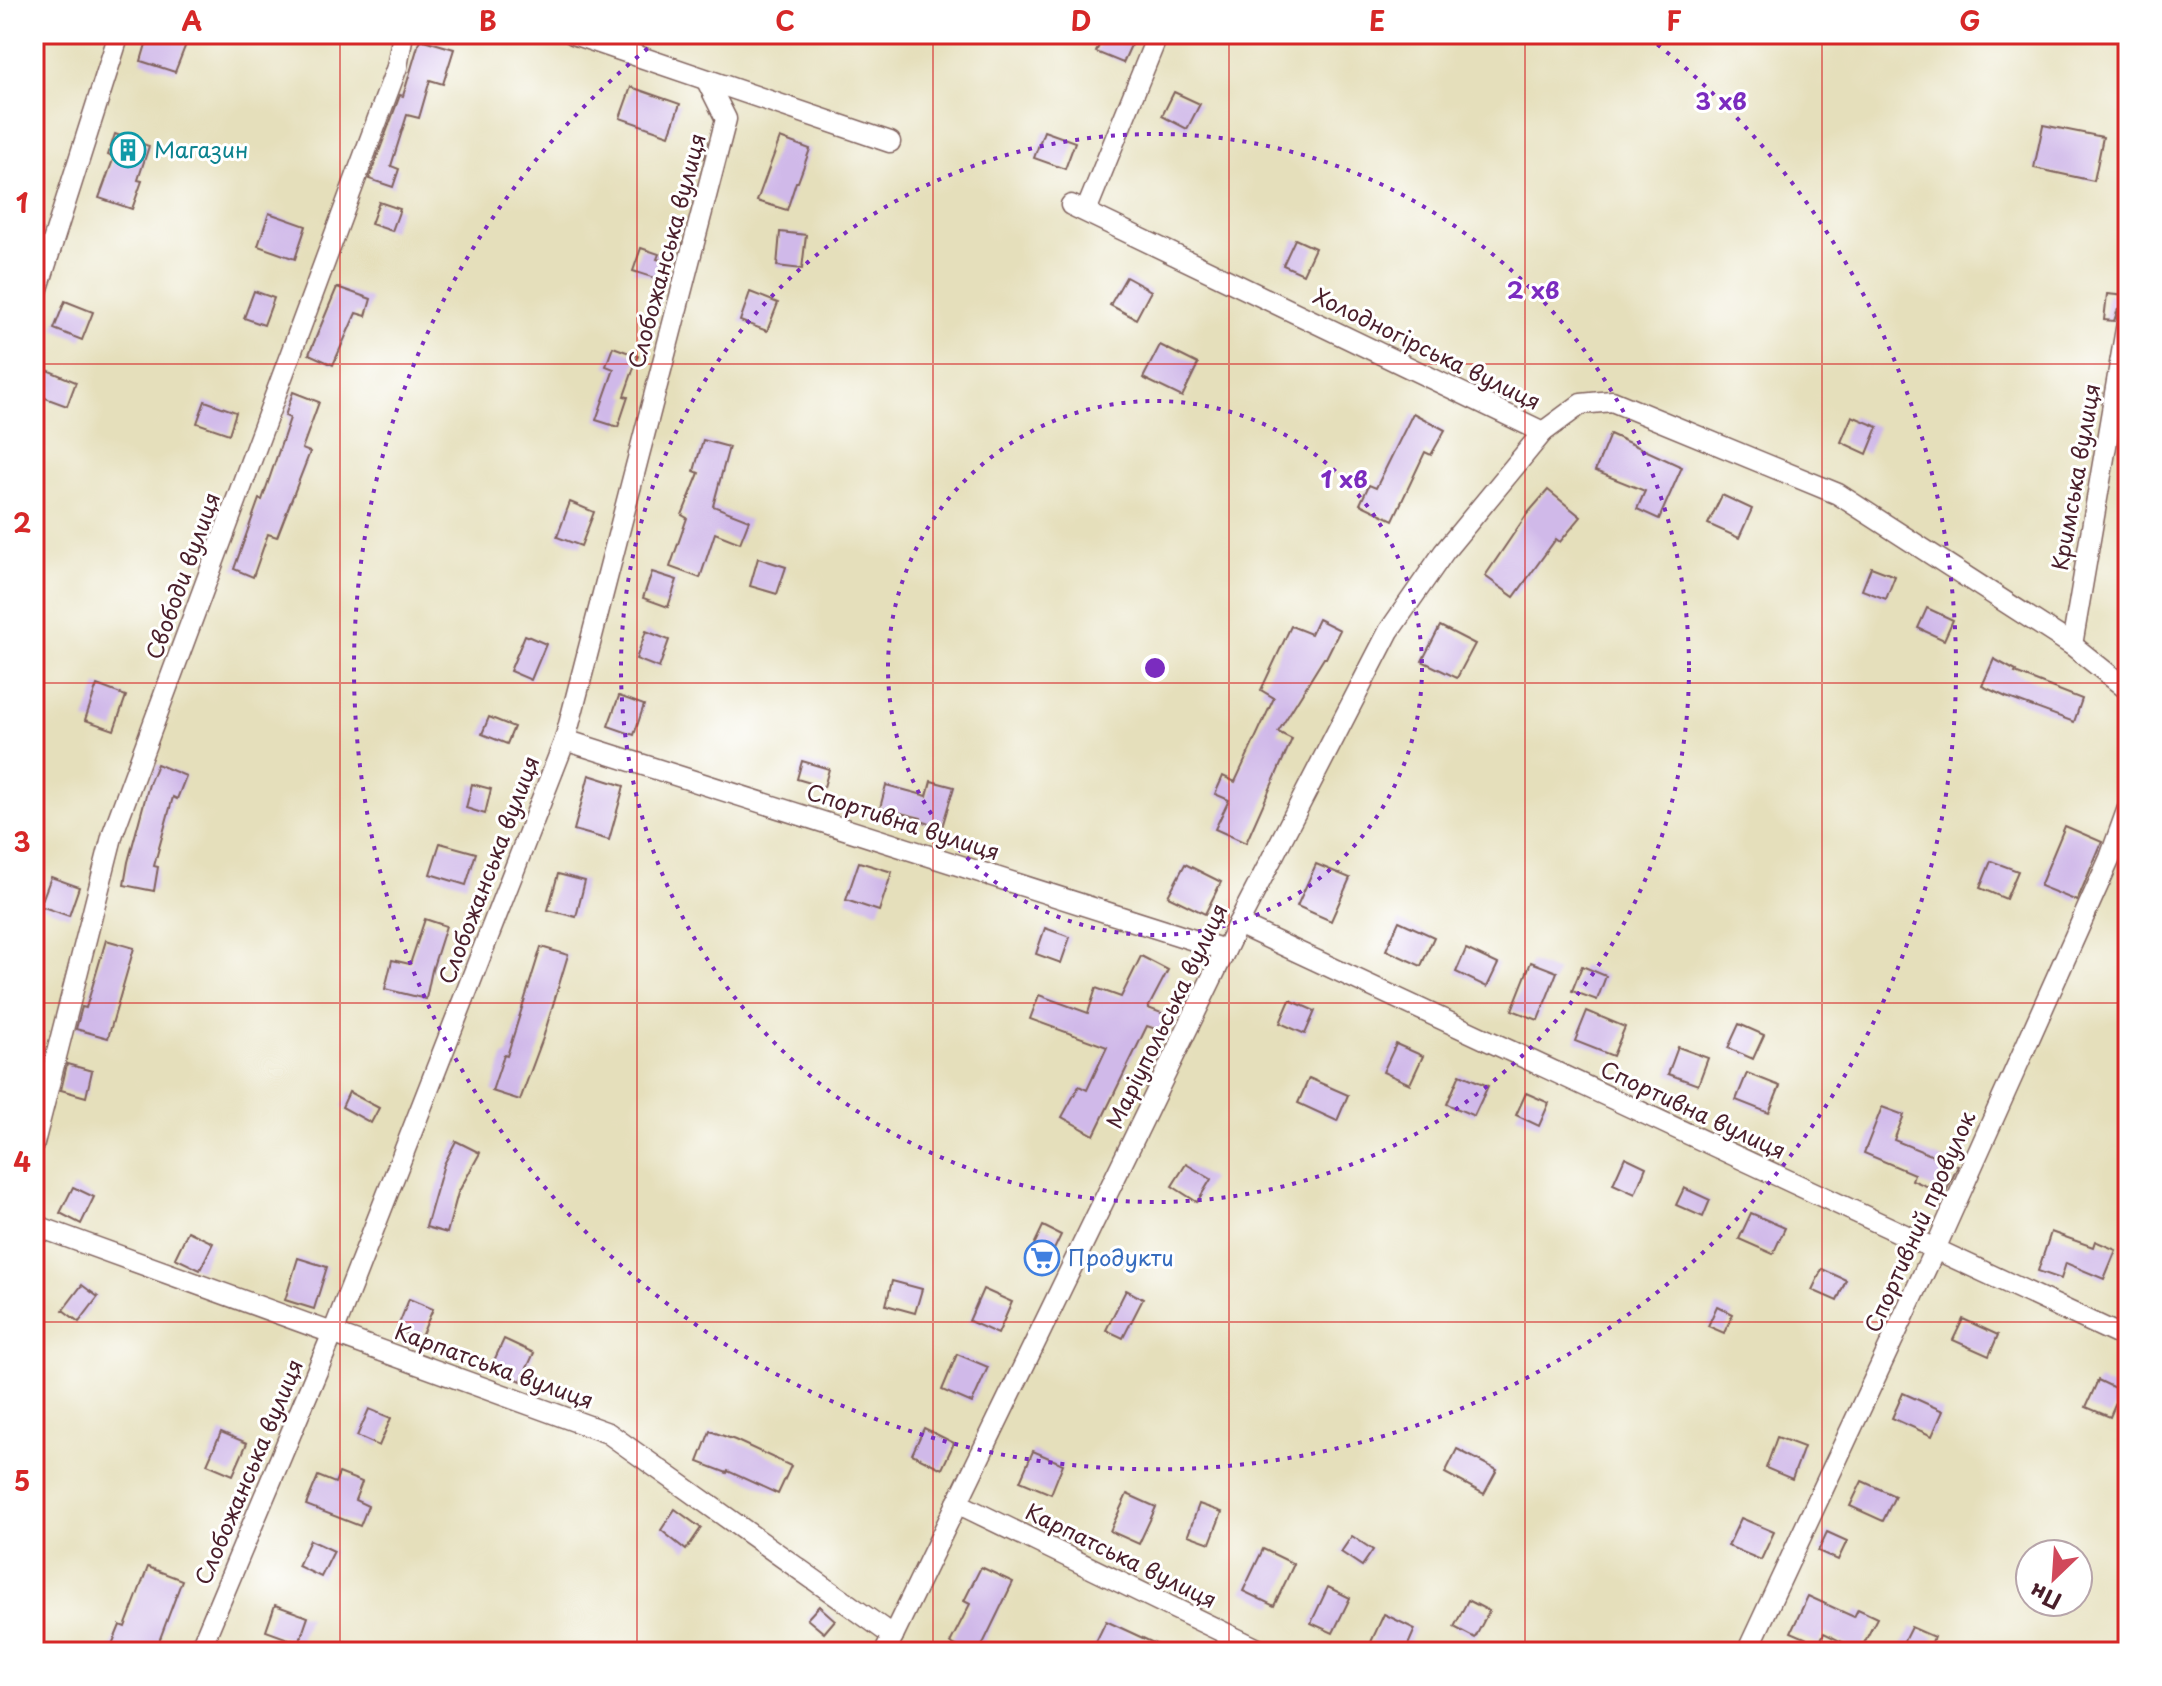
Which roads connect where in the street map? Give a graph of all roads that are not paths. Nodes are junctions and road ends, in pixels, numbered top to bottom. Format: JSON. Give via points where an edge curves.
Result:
{"nodes":[{"id":1,"x":119,"y":34,"type":"edge"},
{"id":2,"x":403,"y":34,"type":"edge"},
{"id":3,"x":573,"y":34,"type":"edge"},
{"id":4,"x":1158,"y":34,"type":"edge"},
{"id":5,"x":707,"y":81,"type":"junction"},
{"id":6,"x":890,"y":142,"type":"dead end"},
{"id":7,"x":34,"y":301,"type":"edge"},
{"id":8,"x":2128,"y":317,"type":"edge"},
{"id":9,"x":1543,"y":432,"type":"junction"},
{"id":10,"x":2072,"y":645,"type":"junction"},
{"id":11,"x":2128,"y":690,"type":"edge"},
{"id":12,"x":565,"y":740,"type":"junction"},
{"id":13,"x":2128,"y":808,"type":"edge"},
{"id":14,"x":1238,"y":924,"type":"junction"},
{"id":15,"x":1225,"y":950,"type":"junction"},
{"id":16,"x":34,"y":1143,"type":"edge"},
{"id":17,"x":34,"y":1225,"type":"edge"},
{"id":18,"x":1935,"y":1249,"type":"junction"},
{"id":19,"x":333,"y":1333,"type":"junction"},
{"id":20,"x":2128,"y":1339,"type":"edge"},
{"id":21,"x":957,"y":1503,"type":"junction"},
{"id":22,"x":889,"y":1644,"type":"edge"},
{"id":23,"x":199,"y":1652,"type":"edge"},
{"id":24,"x":1264,"y":1652,"type":"edge"},
{"id":25,"x":1747,"y":1652,"type":"edge"}],
"edges":[{"from":1,"to":7,"type":"street"},
{"from":2,"to":16,"type":"street","name":"Свободи вулиця","via":[[397,67],[113,833]]},
{"from":3,"to":5,"type":"street"},
{"from":4,"to":9,"type":"street","name":"Холодногірська вулиця","via":[[1079,208]]},
{"from":5,"to":6,"type":"street"},
{"from":5,"to":12,"type":"street","name":"Слобожанська вулиця","via":[[726,119]]},
{"from":8,"to":10,"type":"street","name":"Кримська вулиця"},
{"from":9,"to":10,"type":"street","name":"Холодногірська вулиця","via":[[1581,404],[1612,401],[1838,494]]},
{"from":9,"to":14,"type":"street","name":"Маріупольська вулиця","via":[[1444,552],[1389,631]]},
{"from":10,"to":11,"type":"street","name":"Холодногірська вулиця"},
{"from":12,"to":15,"type":"street","name":"Спортивна вулиця"},
{"from":12,"to":19,"type":"street","name":"Слобожанська вулиця"},
{"from":13,"to":18,"type":"street","name":"Спортивний провулок"},
{"from":14,"to":15,"type":"street","name":"Маріупольська вулиця"},
{"from":14,"to":18,"type":"street","name":"Спортивна вулиця"},
{"from":15,"to":21,"type":"street","name":"Маріупольська вулиця"},
{"from":17,"to":19,"type":"street","name":"Карпатська вулиця"},
{"from":18,"to":20,"type":"street","name":"Спортивна вулиця"},
{"from":18,"to":25,"type":"street","name":"Спортивний провулок"},
{"from":19,"to":22,"type":"street","name":"Карпатська вулиця","via":[[608,1433]]},
{"from":19,"to":23,"type":"street","name":"Слобожанська вулиця"},
{"from":21,"to":22,"type":"street","name":"Маріупольська вулиця"},
{"from":21,"to":24,"type":"street","name":"Карпатська вулиця"}]}
